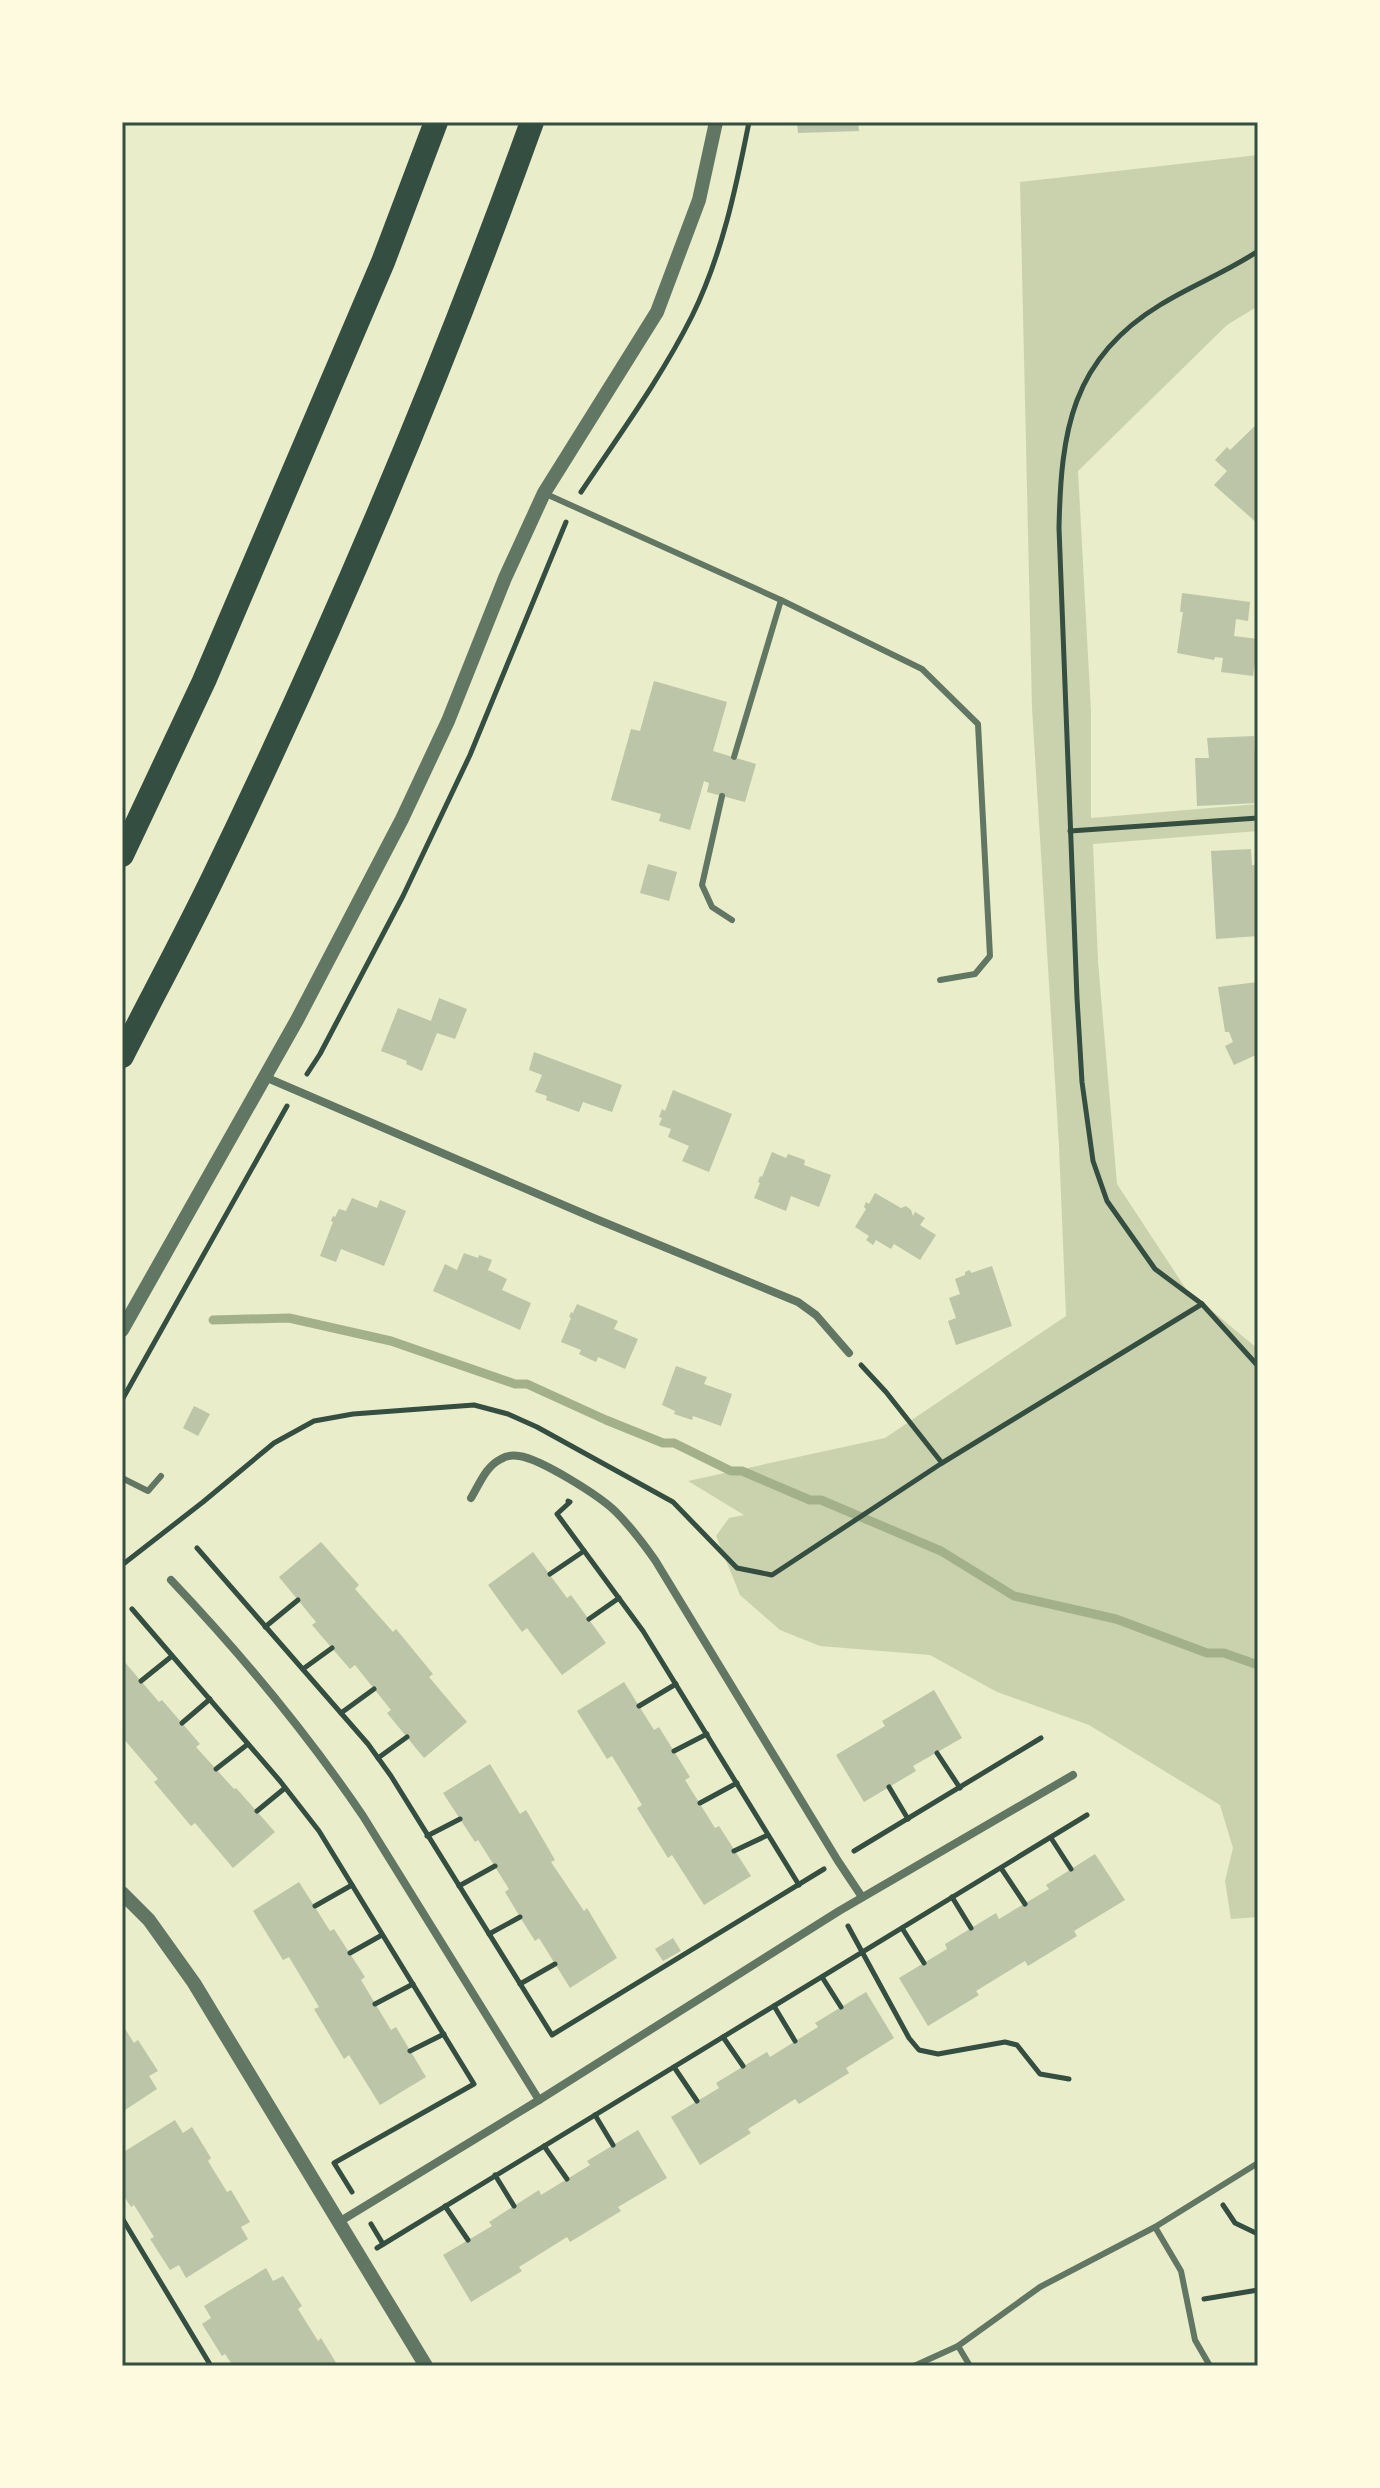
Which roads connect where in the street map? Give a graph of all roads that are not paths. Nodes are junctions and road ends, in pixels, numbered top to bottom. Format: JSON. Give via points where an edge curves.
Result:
{"nodes":[{"id":1,"x":436,"y":122,"type":"edge"},
{"id":2,"x":532,"y":122,"type":"edge"},
{"id":3,"x":716,"y":122,"type":"edge"},
{"id":4,"x":544,"y":493,"type":"junction"},
{"id":5,"x":781,"y":600,"type":"junction"},
{"id":6,"x":734,"y":757,"type":"dead end"},
{"id":7,"x":722,"y":796,"type":"dead end"},
{"id":8,"x":122,"y":855,"type":"edge"},
{"id":9,"x":732,"y":920,"type":"dead end"},
{"id":10,"x":940,"y":980,"type":"dead end"},
{"id":11,"x":122,"y":1056,"type":"edge"},
{"id":12,"x":265,"y":1077,"type":"junction"},
{"id":13,"x":122,"y":1330,"type":"edge"},
{"id":14,"x":849,"y":1353,"type":"road end"},
{"id":15,"x":161,"y":1476,"type":"dead end"},
{"id":16,"x":122,"y":1478,"type":"edge"},
{"id":17,"x":471,"y":1498,"type":"dead end"},
{"id":18,"x":171,"y":1580,"type":"dead end"},
{"id":19,"x":1073,"y":1775,"type":"dead end"},
{"id":20,"x":122,"y":1893,"type":"edge"},
{"id":21,"x":862,"y":1897,"type":"junction"},
{"id":22,"x":539,"y":2100,"type":"junction"},
{"id":23,"x":1258,"y":2163,"type":"edge"},
{"id":24,"x":339,"y":2222,"type":"junction"},
{"id":25,"x":1155,"y":2227,"type":"junction"},
{"id":26,"x":958,"y":2346,"type":"junction"},
{"id":27,"x":426,"y":2366,"type":"edge"},
{"id":28,"x":914,"y":2366,"type":"edge"},
{"id":29,"x":970,"y":2366,"type":"edge"},
{"id":30,"x":1210,"y":2366,"type":"edge"}],
"edges":[{"from":1,"to":8,"type":"highway","via":[[383,262],[217,652]]},
{"from":2,"to":11,"type":"highway","via":[[379,513],[291,714]]},
{"from":3,"to":4,"type":"street","via":[[699,200],[657,312]]},
{"from":4,"to":5,"type":"lane"},
{"from":4,"to":12,"type":"street","via":[[402,819]]},
{"from":5,"to":6,"type":"lane"},
{"from":5,"to":10,"type":"lane","via":[[922,669],[978,724],[990,956],[975,974]]},
{"from":7,"to":9,"type":"lane","via":[[702,885],[712,907]]},
{"from":12,"to":13,"type":"street"},
{"from":12,"to":14,"type":"street","via":[[798,1302]]},
{"from":15,"to":16,"type":"lane","via":[[148,1491]]},
{"from":17,"to":21,"type":"street","via":[[493,1463],[520,1456],[572,1481],[615,1511],[645,1545]]},
{"from":18,"to":22,"type":"street","via":[[338,1780]]},
{"from":19,"to":21,"type":"street"},
{"from":20,"to":24,"type":"street","via":[[149,1920],[194,1983]]},
{"from":21,"to":22,"type":"street"},
{"from":22,"to":24,"type":"street"},
{"from":23,"to":25,"type":"lane"},
{"from":24,"to":27,"type":"street"},
{"from":25,"to":26,"type":"lane","via":[[1040,2287]]},
{"from":25,"to":30,"type":"lane","via":[[1181,2271],[1195,2340]]},
{"from":26,"to":28,"type":"lane"},
{"from":26,"to":29,"type":"lane"}]}
